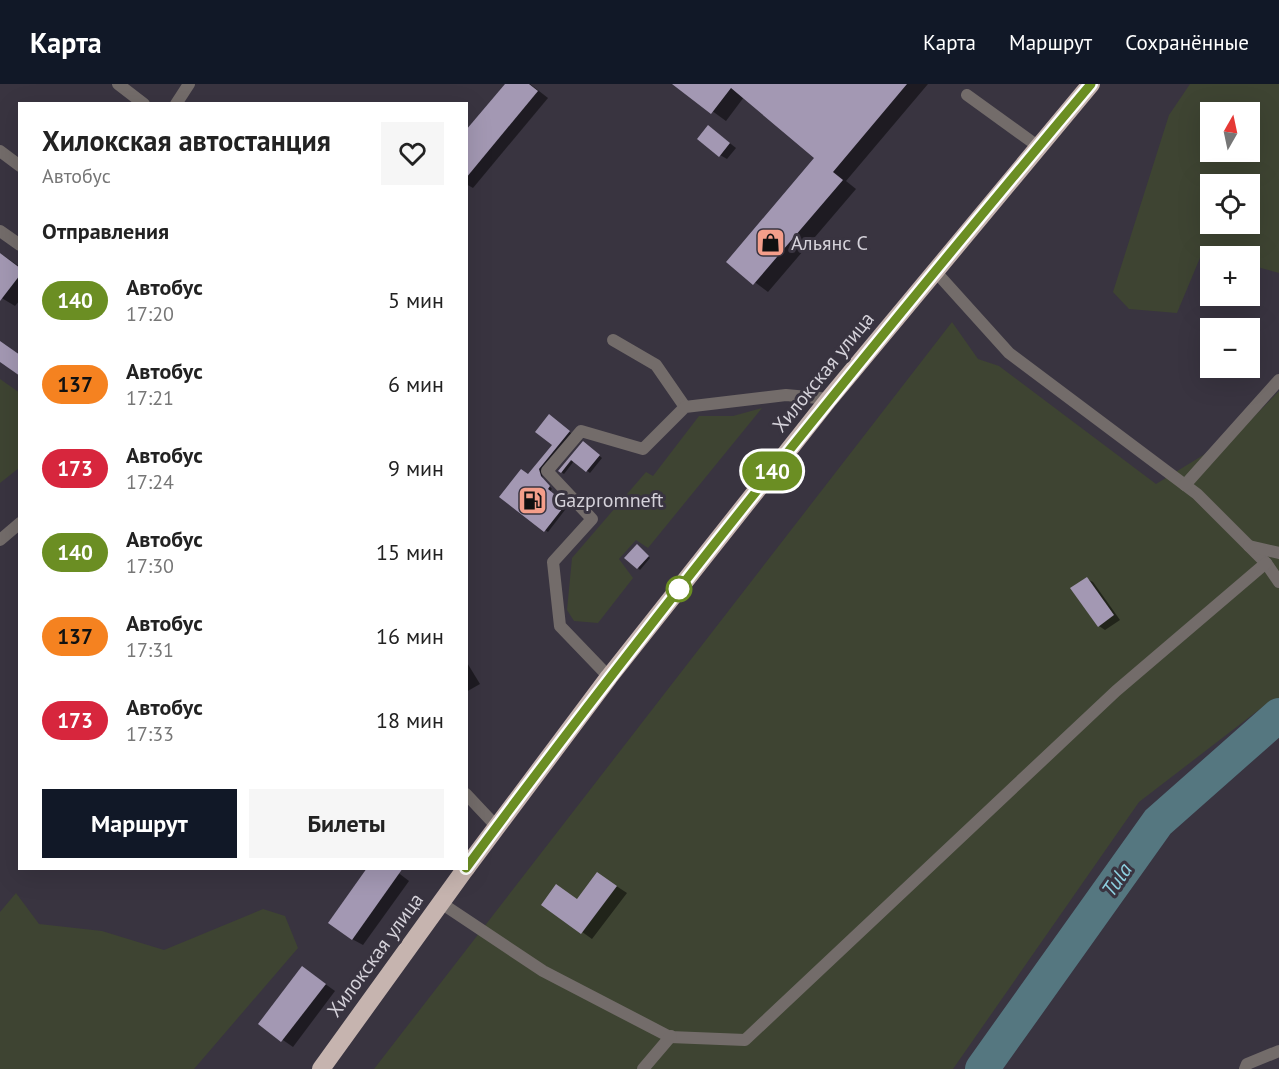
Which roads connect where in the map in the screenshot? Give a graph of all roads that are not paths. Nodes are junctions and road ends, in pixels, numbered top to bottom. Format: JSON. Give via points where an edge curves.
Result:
{"nodes":[{"id":1,"x":118,"y":84,"type":"edge"},
{"id":2,"x":189,"y":84,"type":"edge"},
{"id":3,"x":1091,"y":84,"type":"edge"},
{"id":4,"x":967,"y":95,"type":"dead end"},
{"id":5,"x":141,"y":102,"type":"edge"},
{"id":6,"x":177,"y":102,"type":"edge"},
{"id":7,"x":1039,"y":147,"type":"junction"},
{"id":8,"x":0,"y":151,"type":"edge"},
{"id":9,"x":18,"y":164,"type":"edge"},
{"id":10,"x":0,"y":231,"type":"edge"},
{"id":11,"x":18,"y":244,"type":"edge"},
{"id":12,"x":935,"y":272,"type":"junction"},
{"id":13,"x":613,"y":340,"type":"dead end"},
{"id":14,"x":1279,"y":380,"type":"edge"},
{"id":15,"x":829,"y":399,"type":"junction"},
{"id":16,"x":685,"y":407,"type":"junction"},
{"id":17,"x":1185,"y":485,"type":"junction"},
{"id":18,"x":18,"y":525,"type":"edge"},
{"id":19,"x":0,"y":540,"type":"edge"},
{"id":20,"x":1248,"y":546,"type":"junction"},
{"id":21,"x":1279,"y":553,"type":"edge"},
{"id":22,"x":1266,"y":563,"type":"junction"},
{"id":23,"x":1279,"y":582,"type":"edge"},
{"id":24,"x":609,"y":677,"type":"junction"},
{"id":25,"x":468,"y":796,"type":"edge"},
{"id":26,"x":497,"y":827,"type":"junction"},
{"id":27,"x":468,"y":865,"type":"edge"},
{"id":28,"x":465,"y":870,"type":"edge"},
{"id":29,"x":441,"y":903,"type":"junction"},
{"id":30,"x":671,"y":1036,"type":"junction"},
{"id":31,"x":1279,"y":1051,"type":"edge"},
{"id":32,"x":321,"y":1069,"type":"edge"},
{"id":33,"x":643,"y":1069,"type":"edge"},
{"id":34,"x":1245,"y":1069,"type":"edge"}],
"edges":[{"from":1,"to":5,"type":"street"},
{"from":2,"to":6,"type":"street"},
{"from":3,"to":7,"type":"highway","name":"Хилокская улица"},
{"from":4,"to":7,"type":"street"},
{"from":7,"to":12,"type":"highway","name":"Хилокская улица"},
{"from":8,"to":9,"type":"street"},
{"from":10,"to":11,"type":"street"},
{"from":12,"to":15,"type":"highway","name":"Хилокская улица"},
{"from":12,"to":17,"type":"street","via":[[1009,353]]},
{"from":13,"to":16,"type":"street","via":[[656,365]]},
{"from":14,"to":17,"type":"street"},
{"from":15,"to":16,"type":"street","via":[[786,395]]},
{"from":15,"to":24,"type":"highway","name":"Хилокская улица"},
{"from":16,"to":24,"type":"street","via":[[644,448],[581,431],[547,471],[592,519],[552,562],[561,626]]},
{"from":17,"to":20,"type":"street"},
{"from":18,"to":19,"type":"street"},
{"from":20,"to":21,"type":"street"},
{"from":20,"to":22,"type":"street"},
{"from":22,"to":23,"type":"street"},
{"from":22,"to":30,"type":"street","via":[[1116,691],[745,1040]]},
{"from":24,"to":26,"type":"highway","name":"Хилокская улица"},
{"from":25,"to":26,"type":"street"},
{"from":26,"to":27,"type":"highway","name":"Хилокская улица"},
{"from":28,"to":29,"type":"highway","name":"Хилокская улица"},
{"from":29,"to":30,"type":"street","via":[[543,971]]},
{"from":29,"to":32,"type":"highway","name":"Хилокская улица"},
{"from":30,"to":33,"type":"street"},
{"from":31,"to":34,"type":"street","via":[[1247,1064]]}]}
